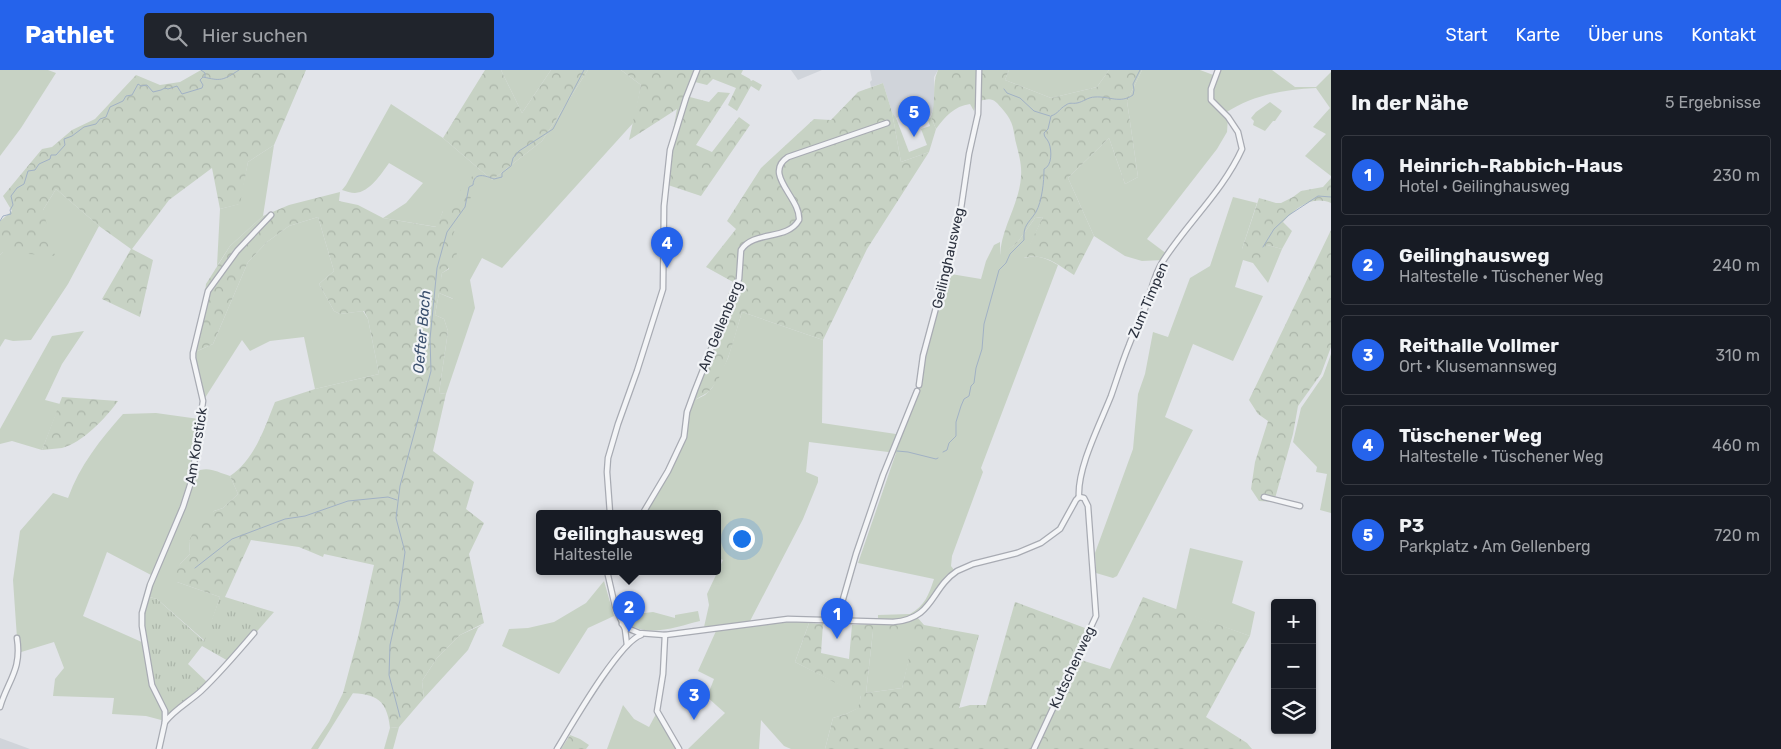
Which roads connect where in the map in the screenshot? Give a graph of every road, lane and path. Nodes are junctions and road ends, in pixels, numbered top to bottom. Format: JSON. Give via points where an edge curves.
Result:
{"nodes":[{"id":1,"x":697,"y":70,"type":"edge"},
{"id":2,"x":979,"y":70,"type":"edge"},
{"id":3,"x":1218,"y":70,"type":"edge"},
{"id":4,"x":887,"y":124,"type":"dead end"},
{"id":5,"x":272,"y":215,"type":"dead end"},
{"id":6,"x":919,"y":385,"type":"dead end"},
{"id":7,"x":917,"y":391,"type":"dead end"},
{"id":8,"x":1079,"y":497,"type":"junction"},
{"id":9,"x":1264,"y":497,"type":"dead end"},
{"id":10,"x":1300,"y":506,"type":"dead end"},
{"id":11,"x":610,"y":510,"type":"edge"},
{"id":12,"x":645,"y":510,"type":"edge"},
{"id":13,"x":609,"y":575,"type":"edge"},
{"id":14,"x":837,"y":620,"type":"junction"},
{"id":15,"x":622,"y":624,"type":"junction"},
{"id":16,"x":254,"y":633,"type":"dead end"},
{"id":17,"x":643,"y":634,"type":"junction"},
{"id":18,"x":665,"y":635,"type":"junction"},
{"id":19,"x":17,"y":638,"type":"dead end"},
{"id":20,"x":627,"y":645,"type":"junction"},
{"id":21,"x":0,"y":707,"type":"edge"},
{"id":22,"x":165,"y":722,"type":"junction"},
{"id":23,"x":159,"y":749,"type":"edge"},
{"id":24,"x":557,"y":749,"type":"edge"},
{"id":25,"x":679,"y":749,"type":"edge"},
{"id":26,"x":1034,"y":749,"type":"edge"}],
"edges":[{"from":1,"to":11,"type":"street","via":[[670,150],[664,206],[663,289],[608,458]]},
{"from":2,"to":6,"type":"street","name":"Geilinghausweg","via":[[978,114],[959,222],[923,356]]},
{"from":3,"to":8,"type":"street","name":"Zum Timpen","via":[[1211,100],[1238,132],[1242,148],[1227,176],[1158,268],[1089,452],[1079,483]]},
{"from":4,"to":12,"type":"street","name":"Am Gellenberg","via":[[788,157],[781,163],[779,175],[797,206],[799,220],[794,227],[751,241],[742,250],[739,279],[688,409],[684,437]]},
{"from":5,"to":22,"type":"street","name":"Am Korstick","via":[[237,251],[208,291],[193,353],[203,401],[192,479],[142,613],[152,685],[165,711]]},
{"from":7,"to":14,"type":"street","via":[[883,475]]},
{"from":8,"to":14,"type":"street","via":[[1057,532],[1030,548],[956,571],[925,610],[914,618],[893,622]]},
{"from":8,"to":26,"type":"street","name":"Kutschenweg","via":[[1084,498],[1088,506],[1096,616]]},
{"from":9,"to":10,"type":"street"},
{"from":13,"to":15,"type":"street"},
{"from":14,"to":18,"type":"street","via":[[769,620]]},
{"from":15,"to":17,"type":"street"},
{"from":15,"to":20,"type":"street"},
{"from":16,"to":22,"type":"street","via":[[232,660]]},
{"from":17,"to":18,"type":"street"},
{"from":17,"to":20,"type":"street"},
{"from":18,"to":25,"type":"street","via":[[657,711]]},
{"from":19,"to":21,"type":"street","via":[[18,658],[12,682]]},
{"from":20,"to":24,"type":"street","via":[[600,679]]},
{"from":22,"to":23,"type":"street","name":"Am Korstick"}]}
